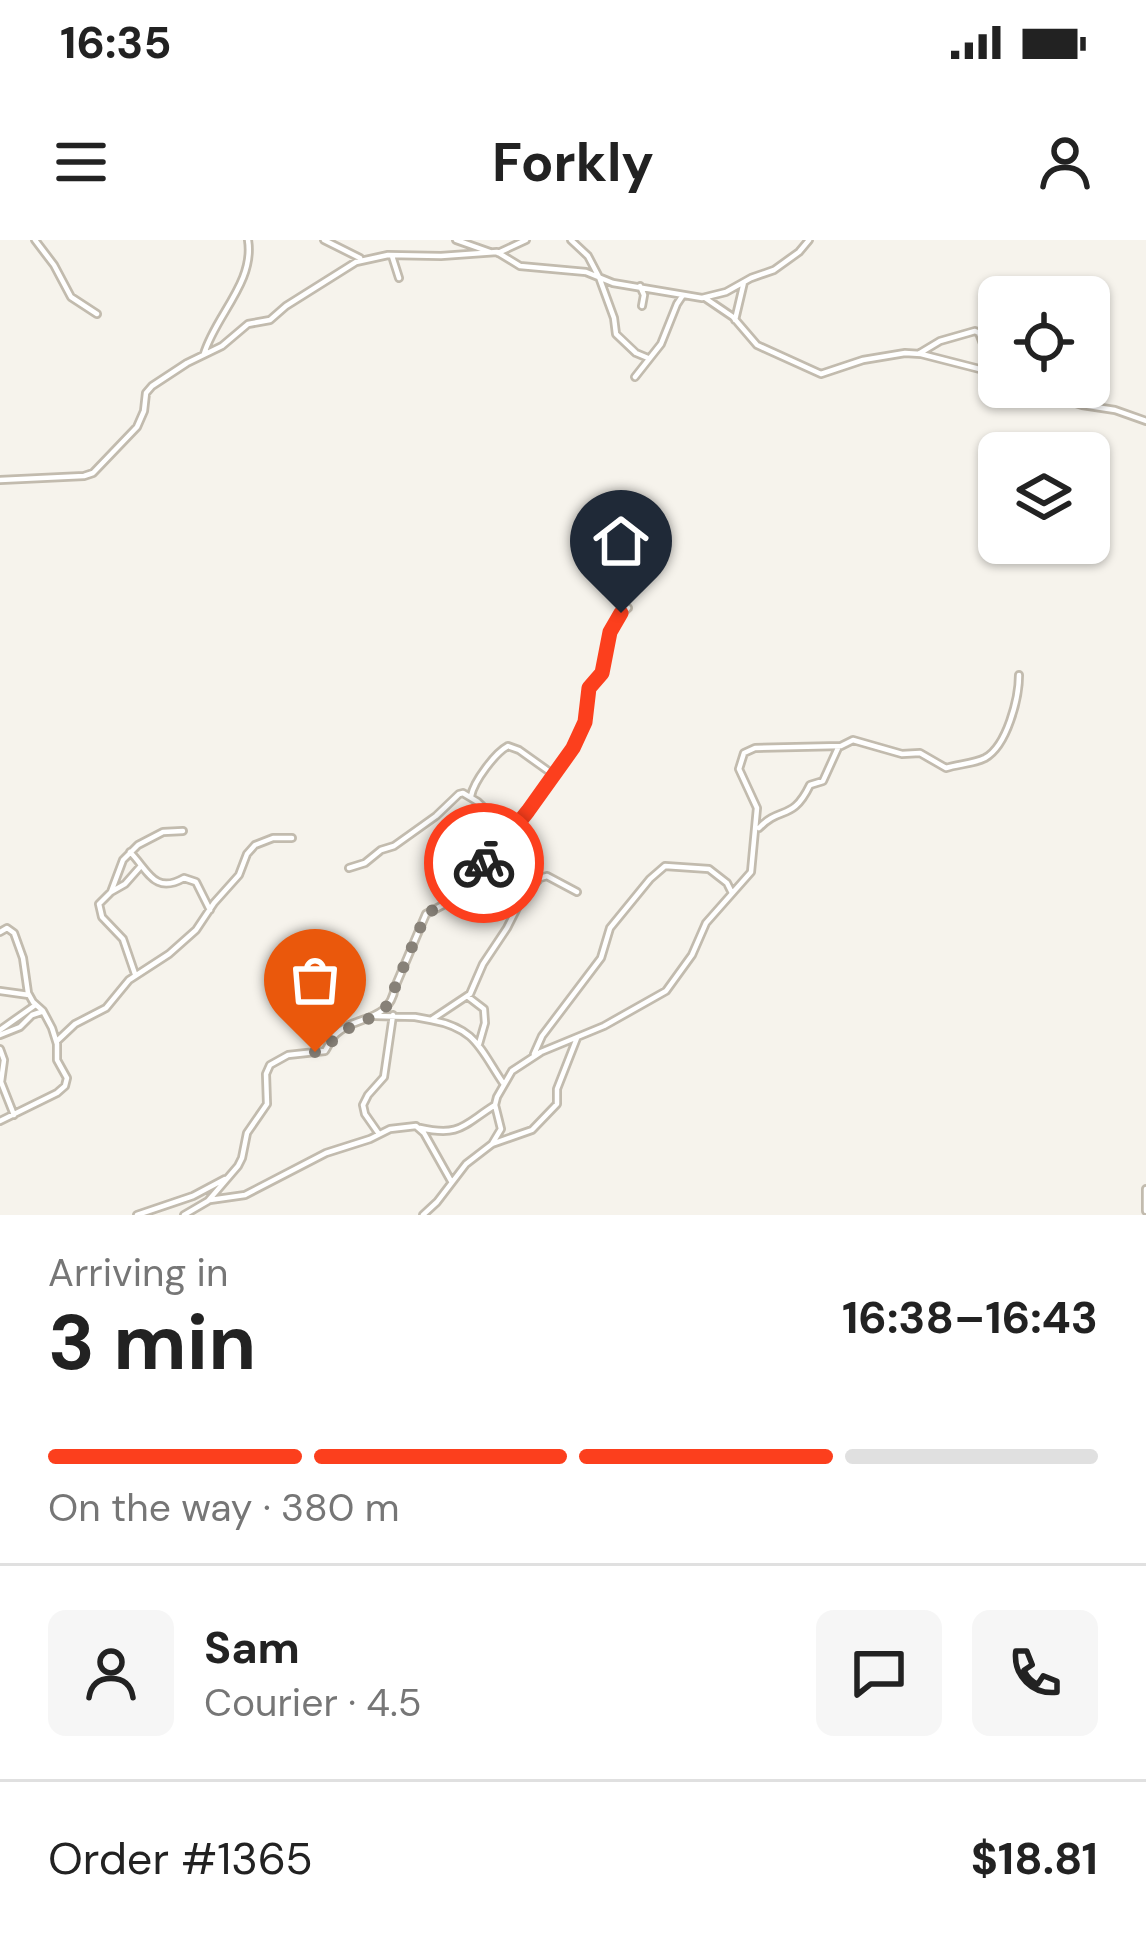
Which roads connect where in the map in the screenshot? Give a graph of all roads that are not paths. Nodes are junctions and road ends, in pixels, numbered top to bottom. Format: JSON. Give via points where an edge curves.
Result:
{"nodes":[{"id":1,"x":248,"y":240,"type":"edge"},
{"id":2,"x":324,"y":240,"type":"edge"},
{"id":3,"x":456,"y":240,"type":"edge"},
{"id":4,"x":480,"y":240,"type":"edge"},
{"id":5,"x":494,"y":240,"type":"edge"},
{"id":6,"x":526,"y":240,"type":"edge"},
{"id":7,"x":571,"y":240,"type":"edge"},
{"id":8,"x":809,"y":240,"type":"edge"},
{"id":9,"x":36,"y":241,"type":"edge"},
{"id":10,"x":472,"y":245,"type":"junction"},
{"id":11,"x":495,"y":252,"type":"junction"},
{"id":12,"x":392,"y":256,"type":"junction"},
{"id":13,"x":365,"y":260,"type":"junction"},
{"id":14,"x":599,"y":277,"type":"junction"},
{"id":15,"x":399,"y":278,"type":"dead end"},
{"id":16,"x":744,"y":282,"type":"junction"},
{"id":17,"x":640,"y":286,"type":"junction"},
{"id":18,"x":683,"y":295,"type":"junction"},
{"id":19,"x":705,"y":298,"type":"junction"},
{"id":20,"x":642,"y":306,"type":"dead end"},
{"id":21,"x":97,"y":314,"type":"dead end"},
{"id":22,"x":736,"y":320,"type":"junction"},
{"id":23,"x":978,"y":332,"type":"edge"},
{"id":24,"x":204,"y":354,"type":"junction"},
{"id":25,"x":919,"y":354,"type":"junction"},
{"id":26,"x":648,"y":358,"type":"junction"},
{"id":27,"x":978,"y":368,"type":"edge"},
{"id":28,"x":635,"y":377,"type":"dead end"},
{"id":29,"x":1105,"y":408,"type":"edge"},
{"id":30,"x":1146,"y":422,"type":"edge"},
{"id":31,"x":0,"y":480,"type":"edge"},
{"id":32,"x":628,"y":608,"type":"dead end"},
{"id":33,"x":1019,"y":675,"type":"dead end"},
{"id":34,"x":838,"y":746,"type":"junction"},
{"id":35,"x":554,"y":775,"type":"junction"},
{"id":36,"x":472,"y":799,"type":"junction"},
{"id":37,"x":183,"y":831,"type":"dead end"},
{"id":38,"x":756,"y":832,"type":"junction"},
{"id":39,"x":510,"y":833,"type":"junction"},
{"id":40,"x":292,"y":838,"type":"dead end"},
{"id":41,"x":130,"y":853,"type":"junction"},
{"id":42,"x":140,"y":867,"type":"junction"},
{"id":43,"x":349,"y":868,"type":"dead end"},
{"id":44,"x":111,"y":892,"type":"junction"},
{"id":45,"x":577,"y":892,"type":"dead end"},
{"id":46,"x":732,"y":893,"type":"junction"},
{"id":47,"x":210,"y":910,"type":"junction"},
{"id":48,"x":0,"y":932,"type":"edge"},
{"id":49,"x":135,"y":974,"type":"junction"},
{"id":50,"x":0,"y":991,"type":"edge"},
{"id":51,"x":29,"y":995,"type":"junction"},
{"id":52,"x":467,"y":997,"type":"junction"},
{"id":53,"x":393,"y":998,"type":"junction"},
{"id":54,"x":36,"y":1005,"type":"junction"},
{"id":55,"x":44,"y":1012,"type":"junction"},
{"id":56,"x":392,"y":1015,"type":"junction"},
{"id":57,"x":376,"y":1016,"type":"junction"},
{"id":58,"x":431,"y":1020,"type":"junction"},
{"id":59,"x":0,"y":1030,"type":"edge"},
{"id":60,"x":577,"y":1037,"type":"junction"},
{"id":61,"x":57,"y":1041,"type":"junction"},
{"id":62,"x":479,"y":1044,"type":"junction"},
{"id":63,"x":0,"y":1049,"type":"edge"},
{"id":64,"x":530,"y":1058,"type":"junction"},
{"id":65,"x":503,"y":1083,"type":"junction"},
{"id":66,"x":496,"y":1105,"type":"junction"},
{"id":67,"x":14,"y":1115,"type":"junction"},
{"id":68,"x":0,"y":1121,"type":"edge"},
{"id":69,"x":420,"y":1127,"type":"junction"},
{"id":70,"x":379,"y":1134,"type":"junction"},
{"id":71,"x":492,"y":1144,"type":"junction"},
{"id":72,"x":229,"y":1177,"type":"junction"},
{"id":73,"x":451,"y":1181,"type":"junction"},
{"id":74,"x":1146,"y":1189,"type":"edge"},
{"id":75,"x":208,"y":1201,"type":"junction"},
{"id":76,"x":200,"y":1211,"type":"edge"},
{"id":77,"x":1146,"y":1211,"type":"edge"},
{"id":78,"x":137,"y":1215,"type":"edge"},
{"id":79,"x":184,"y":1215,"type":"edge"},
{"id":80,"x":423,"y":1215,"type":"edge"}],
"edges":[{"from":1,"to":24,"type":"street","via":[[243,277]]},
{"from":2,"to":13,"type":"street"},
{"from":3,"to":10,"type":"street"},
{"from":4,"to":10,"type":"street"},
{"from":5,"to":11,"type":"street"},
{"from":6,"to":11,"type":"street"},
{"from":7,"to":14,"type":"street"},
{"from":8,"to":16,"type":"street"},
{"from":9,"to":21,"type":"street","via":[[71,297]]},
{"from":10,"to":11,"type":"street"},
{"from":11,"to":12,"type":"street"},
{"from":11,"to":14,"type":"street","via":[[520,266]]},
{"from":12,"to":13,"type":"street"},
{"from":12,"to":15,"type":"street"},
{"from":13,"to":24,"type":"street"},
{"from":14,"to":17,"type":"street"},
{"from":14,"to":26,"type":"street","via":[[616,334]]},
{"from":16,"to":19,"type":"street"},
{"from":16,"to":22,"type":"street"},
{"from":17,"to":18,"type":"street"},
{"from":17,"to":20,"type":"street"},
{"from":18,"to":19,"type":"street"},
{"from":18,"to":26,"type":"street"},
{"from":19,"to":22,"type":"street"},
{"from":22,"to":25,"type":"street","via":[[758,345],[821,374]]},
{"from":23,"to":25,"type":"street"},
{"from":24,"to":31,"type":"street","via":[[152,386],[137,428],[93,473]]},
{"from":25,"to":27,"type":"street"},
{"from":26,"to":28,"type":"street"},
{"from":29,"to":30,"type":"street"},
{"from":32,"to":35,"type":"street","via":[[610,632],[582,729]]},
{"from":33,"to":34,"type":"street","via":[[1003,738],[982,760],[946,768],[920,752],[853,740]]},
{"from":34,"to":38,"type":"street","via":[[823,781]]},
{"from":34,"to":38,"type":"street","via":[[744,754],[739,769],[757,808]]},
{"from":35,"to":36,"type":"street","via":[[505,747],[476,781]]},
{"from":35,"to":39,"type":"street"},
{"from":36,"to":39,"type":"street"},
{"from":36,"to":43,"type":"street","via":[[455,796],[394,846]]},
{"from":37,"to":41,"type":"street","via":[[155,834]]},
{"from":38,"to":46,"type":"street","via":[[752,869]]},
{"from":39,"to":53,"type":"street","via":[[463,893],[426,914]]},
{"from":40,"to":47,"type":"street","via":[[255,845]]},
{"from":41,"to":42,"type":"street"},
{"from":41,"to":44,"type":"street"},
{"from":42,"to":44,"type":"street"},
{"from":42,"to":47,"type":"street","via":[[165,885],[196,882]]},
{"from":44,"to":49,"type":"street","via":[[99,910],[123,940]]},
{"from":45,"to":52,"type":"street","via":[[548,876],[535,881]]},
{"from":46,"to":60,"type":"street","via":[[670,988]]},
{"from":46,"to":64,"type":"street","via":[[709,868],[662,868],[610,928],[601,958]]},
{"from":47,"to":49,"type":"street","via":[[182,944]]},
{"from":48,"to":51,"type":"street","via":[[14,933]]},
{"from":49,"to":61,"type":"street","via":[[106,1008]]},
{"from":50,"to":51,"type":"street"},
{"from":51,"to":54,"type":"street"},
{"from":52,"to":58,"type":"street"},
{"from":52,"to":62,"type":"street","via":[[484,1009]]},
{"from":53,"to":56,"type":"street"},
{"from":53,"to":57,"type":"street"},
{"from":54,"to":55,"type":"street"},
{"from":54,"to":59,"type":"street"},
{"from":55,"to":59,"type":"street"},
{"from":55,"to":61,"type":"street"},
{"from":56,"to":57,"type":"street"},
{"from":56,"to":58,"type":"street"},
{"from":56,"to":70,"type":"street","via":[[384,1077],[363,1105]]},
{"from":57,"to":72,"type":"street","via":[[336,1033],[325,1051],[269,1065],[268,1104]]},
{"from":58,"to":62,"type":"street"},
{"from":60,"to":64,"type":"street"},
{"from":60,"to":71,"type":"street","via":[[558,1102],[532,1130]]},
{"from":61,"to":67,"type":"street","via":[[65,1086]]},
{"from":62,"to":65,"type":"street"},
{"from":63,"to":67,"type":"street"},
{"from":64,"to":65,"type":"street"},
{"from":65,"to":66,"type":"street"},
{"from":66,"to":69,"type":"street","via":[[459,1130]]},
{"from":66,"to":71,"type":"street","via":[[501,1129]]},
{"from":67,"to":68,"type":"street"},
{"from":69,"to":70,"type":"street"},
{"from":69,"to":73,"type":"street"},
{"from":70,"to":75,"type":"street","via":[[253,1192]]},
{"from":71,"to":73,"type":"street"},
{"from":72,"to":75,"type":"street"},
{"from":72,"to":78,"type":"street"},
{"from":73,"to":80,"type":"street"},
{"from":74,"to":77,"type":"street"},
{"from":75,"to":76,"type":"street"},
{"from":76,"to":79,"type":"street"}]}
